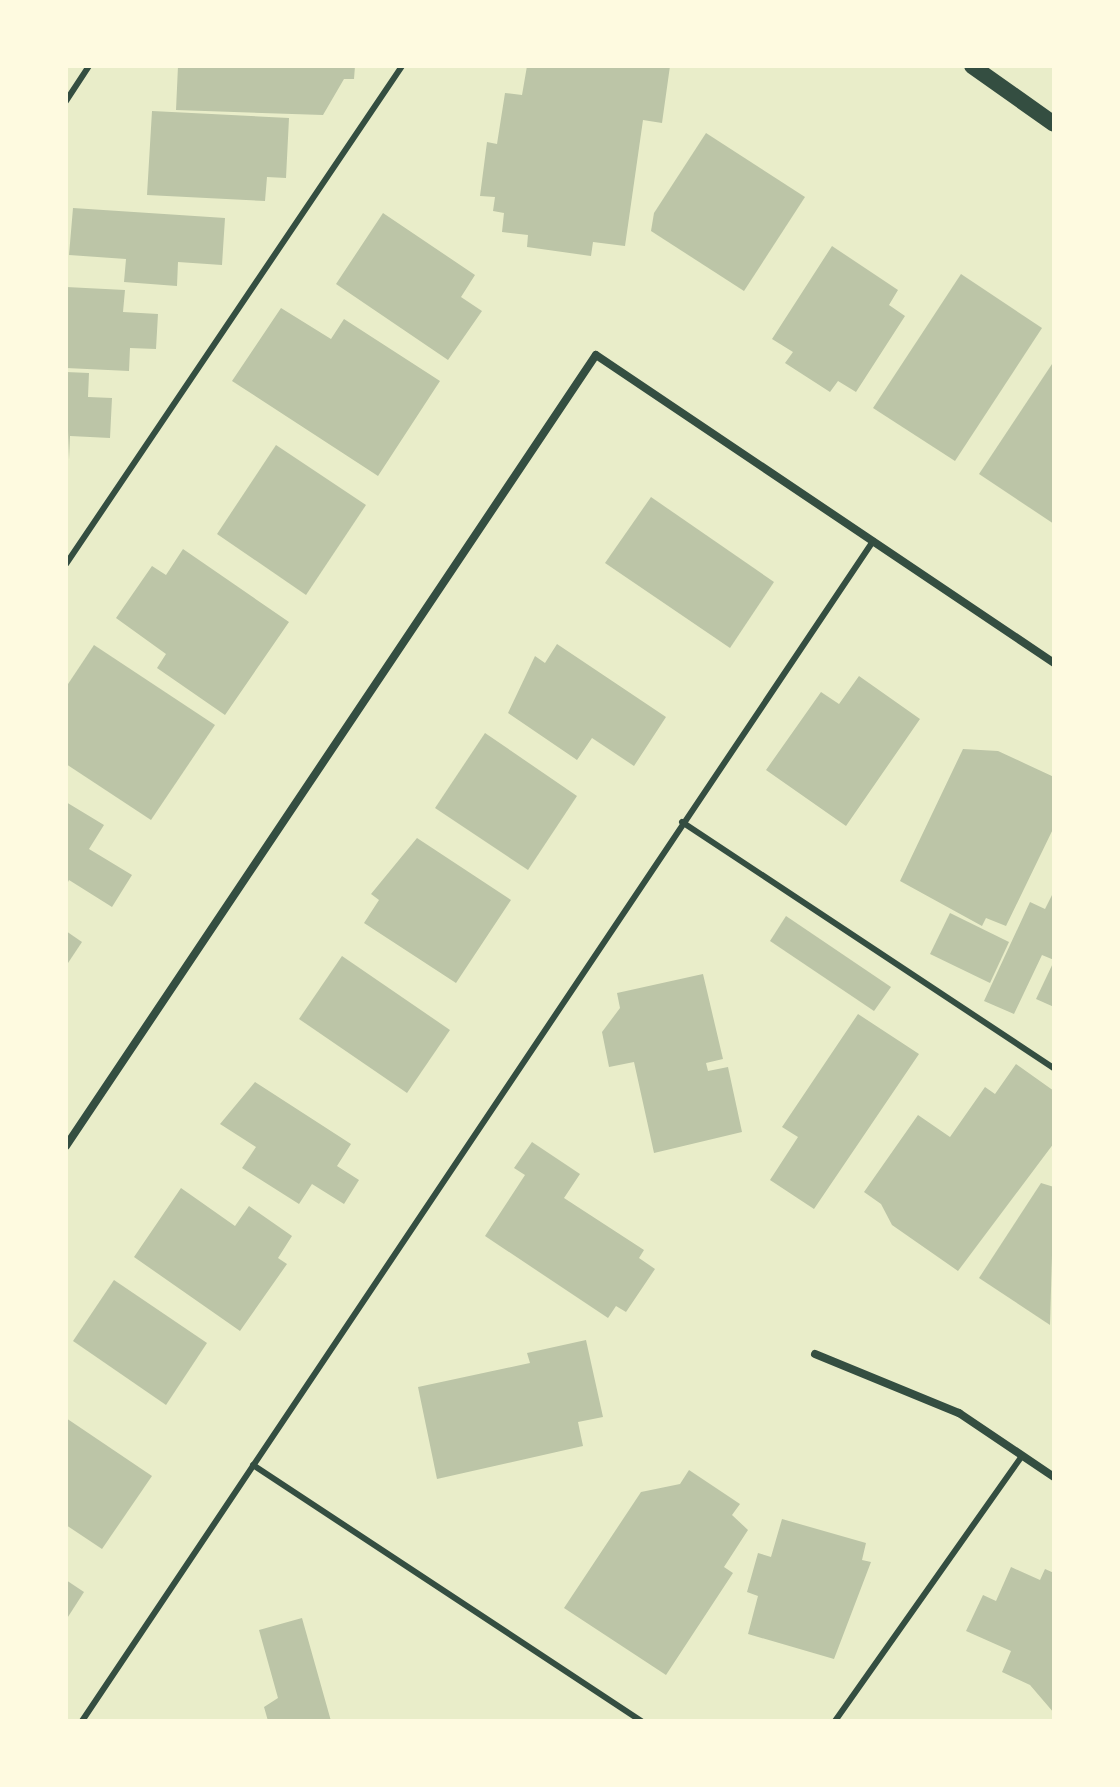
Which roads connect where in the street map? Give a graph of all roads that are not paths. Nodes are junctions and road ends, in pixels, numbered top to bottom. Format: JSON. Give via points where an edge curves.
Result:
{"nodes":[{"id":1,"x":89,"y":66,"type":"edge"},
{"id":2,"x":402,"y":66,"type":"edge"},
{"id":3,"x":972,"y":66,"type":"edge"},
{"id":4,"x":66,"y":101,"type":"edge"},
{"id":5,"x":1054,"y":124,"type":"edge"},
{"id":6,"x":873,"y":541,"type":"junction"},
{"id":7,"x":66,"y":564,"type":"edge"},
{"id":8,"x":1054,"y":663,"type":"edge"},
{"id":9,"x":682,"y":822,"type":"junction"},
{"id":10,"x":1054,"y":1068,"type":"edge"},
{"id":11,"x":66,"y":1146,"type":"edge"},
{"id":12,"x":815,"y":1354,"type":"dead end"},
{"id":13,"x":1022,"y":1456,"type":"junction"},
{"id":14,"x":253,"y":1465,"type":"junction"},
{"id":15,"x":1054,"y":1477,"type":"edge"},
{"id":16,"x":82,"y":1721,"type":"edge"},
{"id":17,"x":641,"y":1721,"type":"edge"},
{"id":18,"x":835,"y":1721,"type":"edge"}],
"edges":[{"from":1,"to":4,"type":"lane"},
{"from":2,"to":7,"type":"lane"},
{"from":3,"to":5,"type":"main road"},
{"from":6,"to":8,"type":"street"},
{"from":6,"to":9,"type":"lane"},
{"from":6,"to":11,"type":"street","via":[[596,355]]},
{"from":9,"to":10,"type":"lane"},
{"from":9,"to":14,"type":"lane"},
{"from":12,"to":13,"type":"street","via":[[959,1413]]},
{"from":13,"to":15,"type":"street"},
{"from":13,"to":18,"type":"lane"},
{"from":14,"to":16,"type":"lane"},
{"from":14,"to":17,"type":"lane"}]}
